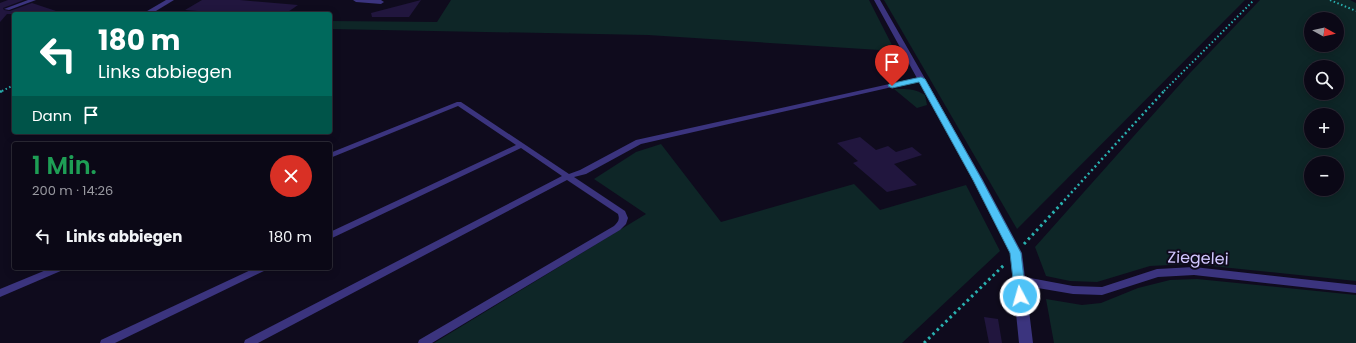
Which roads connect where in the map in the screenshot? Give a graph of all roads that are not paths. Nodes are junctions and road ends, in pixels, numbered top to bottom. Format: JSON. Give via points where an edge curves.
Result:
{"nodes":[{"id":1,"x":33,"y":0,"type":"edge"},
{"id":2,"x":171,"y":0,"type":"edge"},
{"id":3,"x":356,"y":0,"type":"edge"},
{"id":4,"x":877,"y":0,"type":"edge"},
{"id":5,"x":381,"y":2,"type":"dead end"},
{"id":6,"x":7,"y":9,"type":"dead end"},
{"id":7,"x":150,"y":12,"type":"edge"},
{"id":8,"x":921,"y":79,"type":"junction"},
{"id":9,"x":521,"y":145,"type":"junction"},
{"id":10,"x":332,"y":155,"type":"edge"},
{"id":11,"x":567,"y":177,"type":"junction"},
{"id":12,"x":332,"y":235,"type":"edge"},
{"id":13,"x":55,"y":270,"type":"edge"},
{"id":14,"x":259,"y":270,"type":"edge"},
{"id":15,"x":1018,"y":280,"type":"junction"},
{"id":16,"x":1356,"y":289,"type":"edge"},
{"id":17,"x":0,"y":293,"type":"edge"},
{"id":18,"x":105,"y":343,"type":"edge"},
{"id":19,"x":249,"y":343,"type":"edge"},
{"id":20,"x":423,"y":343,"type":"edge"},
{"id":21,"x":1026,"y":343,"type":"edge"}],
"edges":[{"from":1,"to":6,"type":"lane"},
{"from":2,"to":7,"type":"street"},
{"from":3,"to":5,"type":"street"},
{"from":4,"to":8,"type":"street"},
{"from":8,"to":11,"type":"lane","via":[[639,142],[583,172]]},
{"from":8,"to":15,"type":"street","via":[[1016,253]]},
{"from":9,"to":10,"type":"lane","via":[[459,103]]},
{"from":9,"to":11,"type":"lane"},
{"from":9,"to":12,"type":"lane"},
{"from":11,"to":19,"type":"lane"},
{"from":11,"to":20,"type":"lane","via":[[622,213],[623,222],[617,228]]},
{"from":13,"to":17,"type":"lane"},
{"from":14,"to":18,"type":"lane"},
{"from":15,"to":16,"type":"street","name":"Ziegelei","via":[[1074,290],[1102,291],[1157,273],[1194,271]]},
{"from":15,"to":21,"type":"street"}]}
